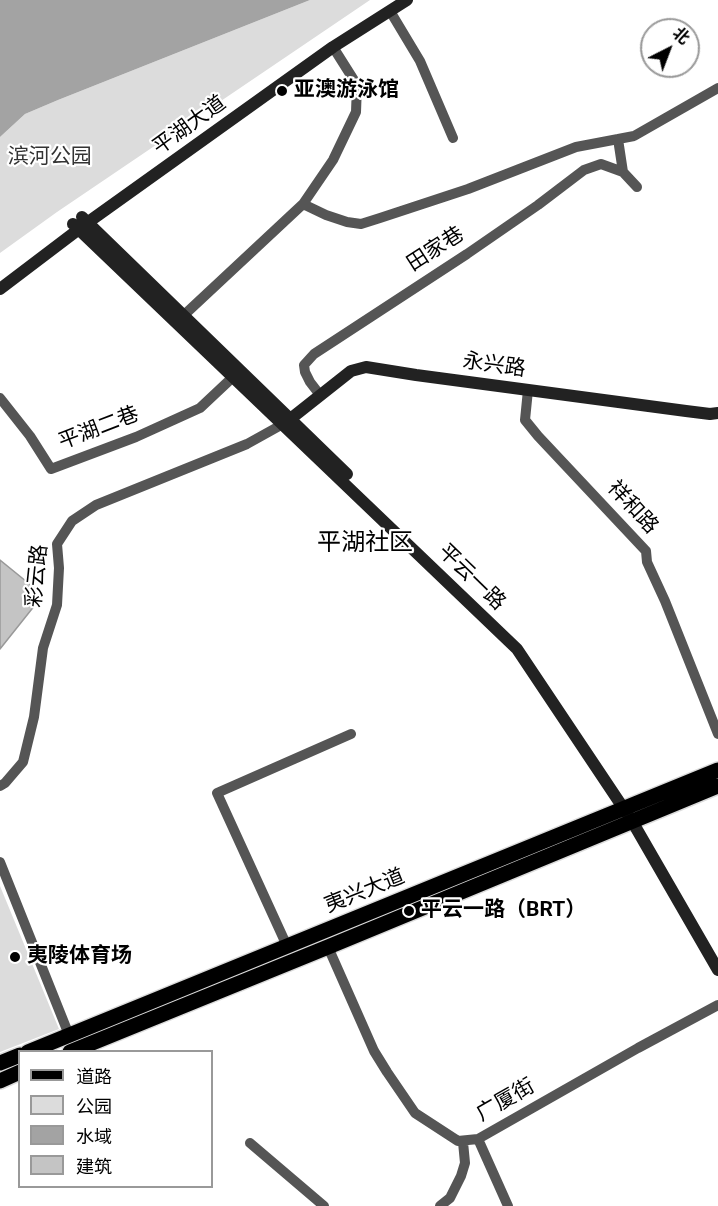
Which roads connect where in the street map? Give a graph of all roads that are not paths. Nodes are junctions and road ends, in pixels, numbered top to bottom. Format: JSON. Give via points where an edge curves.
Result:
{"nodes":[{"id":1,"x":407,"y":0,"type":"edge"},
{"id":2,"x":392,"y":5,"type":"edge"},
{"id":3,"x":333,"y":47,"type":"junction"},
{"id":4,"x":718,"y":88,"type":"edge"},
{"id":5,"x":453,"y":138,"type":"dead end"},
{"id":6,"x":618,"y":139,"type":"junction"},
{"id":7,"x":623,"y":172,"type":"junction"},
{"id":8,"x":637,"y":187,"type":"dead end"},
{"id":9,"x":303,"y":204,"type":"junction"},
{"id":10,"x":80,"y":224,"type":"junction"},
{"id":11,"x":0,"y":280,"type":"edge"},
{"id":12,"x":0,"y":289,"type":"edge"},
{"id":13,"x":183,"y":316,"type":"junction"},
{"id":14,"x":233,"y":377,"type":"junction"},
{"id":15,"x":528,"y":390,"type":"junction"},
{"id":16,"x":320,"y":395,"type":"junction"},
{"id":17,"x":0,"y":398,"type":"edge"},
{"id":18,"x":718,"y":413,"type":"edge"},
{"id":19,"x":286,"y":422,"type":"junction"},
{"id":20,"x":351,"y":734,"type":"dead end"},
{"id":21,"x":718,"y":734,"type":"edge"},
{"id":22,"x":718,"y":770,"type":"edge"},
{"id":23,"x":0,"y":786,"type":"edge"},
{"id":24,"x":718,"y":786,"type":"edge"},
{"id":25,"x":632,"y":813,"type":"junction"},
{"id":26,"x":0,"y":862,"type":"edge"},
{"id":27,"x":287,"y":946,"type":"junction"},
{"id":28,"x":328,"y":947,"type":"junction"},
{"id":29,"x":718,"y":953,"type":"edge"},
{"id":30,"x":718,"y":969,"type":"edge"},
{"id":31,"x":718,"y":1005,"type":"edge"},
{"id":32,"x":69,"y":1035,"type":"junction"},
{"id":33,"x":33,"y":1050,"type":"edge"},
{"id":34,"x":75,"y":1050,"type":"edge"},
{"id":35,"x":18,"y":1056,"type":"edge"},
{"id":36,"x":0,"y":1063,"type":"edge"},
{"id":37,"x":18,"y":1073,"type":"edge"},
{"id":38,"x":0,"y":1081,"type":"edge"},
{"id":39,"x":478,"y":1139,"type":"junction"},
{"id":40,"x":463,"y":1142,"type":"junction"},
{"id":41,"x":250,"y":1143,"type":"dead end"},
{"id":42,"x":324,"y":1206,"type":"edge"},
{"id":43,"x":440,"y":1206,"type":"edge"},
{"id":44,"x":508,"y":1206,"type":"edge"}],
"edges":[{"from":1,"to":2,"type":"main road","name":"平湖大道"},
{"from":2,"to":3,"type":"main road","name":"平湖大道"},
{"from":2,"to":5,"type":"street"},
{"from":2,"to":10,"type":"main road","name":"平湖大道","via":[[328,43]]},
{"from":3,"to":9,"type":"street","via":[[357,85],[356,112],[333,160]]},
{"from":3,"to":10,"type":"main road","name":"平湖大道"},
{"from":4,"to":6,"type":"street","via":[[634,136]]},
{"from":6,"to":7,"type":"street"},
{"from":6,"to":9,"type":"street","via":[[576,147],[468,189],[361,224]]},
{"from":7,"to":8,"type":"street"},
{"from":7,"to":16,"type":"street","name":"田家巷","via":[[601,164],[584,170],[467,254],[314,354],[304,365],[305,372]]},
{"from":9,"to":13,"type":"street"},
{"from":10,"to":11,"type":"main road","name":"平湖大道"},
{"from":10,"to":12,"type":"main road","name":"平湖大道"},
{"from":10,"to":13,"type":"main road","name":"平云一路"},
{"from":10,"to":14,"type":"main road","name":"平云一路"},
{"from":13,"to":19,"type":"main road","name":"平云一路"},
{"from":14,"to":17,"type":"street","name":"平湖二巷","via":[[200,408],[51,469]]},
{"from":14,"to":19,"type":"main road","name":"平云一路"},
{"from":15,"to":16,"type":"main road","name":"永兴路","via":[[366,367],[351,371]]},
{"from":15,"to":18,"type":"main road","name":"永兴路"},
{"from":15,"to":21,"type":"street","name":"祥和路","via":[[525,420],[646,551],[647,562]]},
{"from":16,"to":19,"type":"main road","name":"永兴路"},
{"from":19,"to":23,"type":"street","name":"彩云路","via":[[247,444],[96,505],[72,521],[57,544],[57,605],[43,648],[34,717],[23,762]]},
{"from":19,"to":25,"type":"main road","name":"平云一路","via":[[525,645]]},
{"from":20,"to":27,"type":"street","via":[[217,794]]},
{"from":22,"to":25,"type":"main road","name":"夷兴大道"},
{"from":24,"to":25,"type":"main road","name":"夷兴大道"},
{"from":25,"to":27,"type":"main road","name":"夷兴大道"},
{"from":25,"to":28,"type":"main road","name":"夷兴大道"},
{"from":25,"to":29,"type":"main road","name":"平云一路"},
{"from":25,"to":30,"type":"main road","name":"平云一路"},
{"from":26,"to":32,"type":"street"},
{"from":27,"to":32,"type":"main road","name":"夷兴大道"},
{"from":28,"to":34,"type":"main road","name":"夷兴大道"},
{"from":28,"to":40,"type":"street","name":"广厦街","via":[[374,1051],[415,1113]]},
{"from":31,"to":39,"type":"street","name":"广厦街"},
{"from":32,"to":33,"type":"main road","name":"夷兴大道"},
{"from":35,"to":36,"type":"main road"},
{"from":37,"to":38,"type":"main road"},
{"from":39,"to":40,"type":"street","name":"广厦街"},
{"from":39,"to":44,"type":"street"},
{"from":40,"to":43,"type":"street","via":[[465,1163],[461,1176],[450,1198]]},
{"from":41,"to":42,"type":"street"}]}
